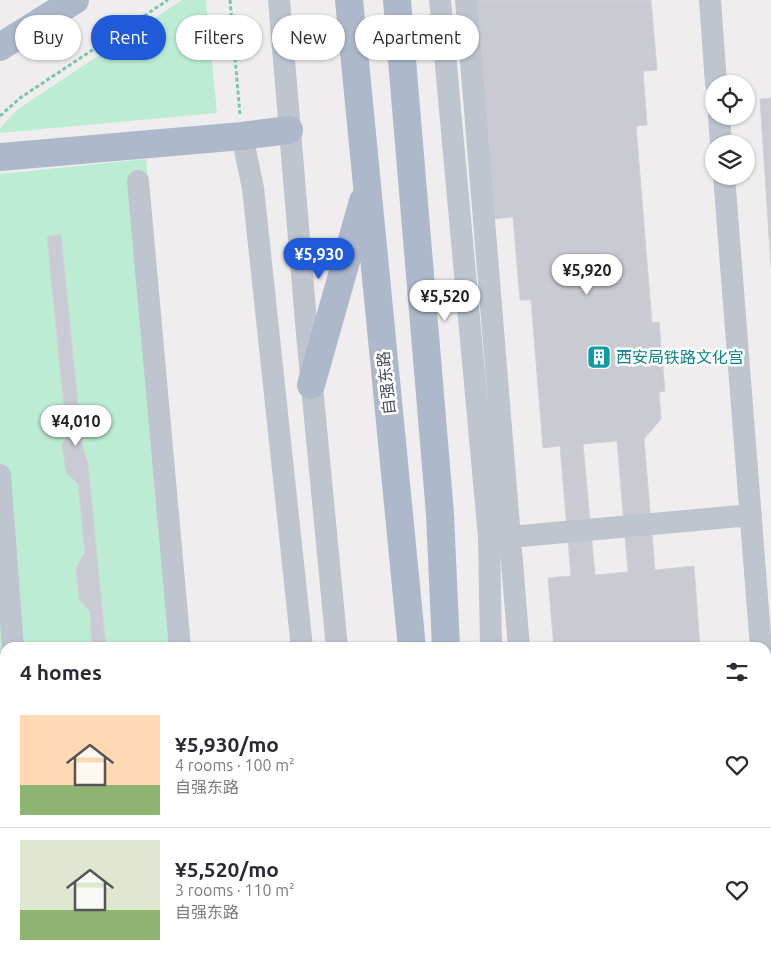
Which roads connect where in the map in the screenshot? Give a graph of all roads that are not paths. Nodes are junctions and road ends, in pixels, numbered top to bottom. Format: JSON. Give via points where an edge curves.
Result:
{"nodes":[{"id":1,"x":75,"y":0,"type":"edge"},
{"id":2,"x":279,"y":0,"type":"edge"},
{"id":3,"x":349,"y":0,"type":"edge"},
{"id":4,"x":397,"y":0,"type":"edge"},
{"id":5,"x":440,"y":0,"type":"edge"},
{"id":6,"x":466,"y":0,"type":"edge"},
{"id":7,"x":710,"y":0,"type":"edge"},
{"id":8,"x":0,"y":47,"type":"edge"},
{"id":9,"x":715,"y":75,"type":"edge"},
{"id":10,"x":289,"y":130,"type":"junction"},
{"id":11,"x":242,"y":136,"type":"junction"},
{"id":12,"x":0,"y":157,"type":"edge"},
{"id":13,"x":138,"y":181,"type":"dead end"},
{"id":14,"x":725,"y":185,"type":"edge"},
{"id":15,"x":367,"y":186,"type":"junction"},
{"id":16,"x":312,"y":386,"type":"junction"},
{"id":17,"x":0,"y":475,"type":"edge"},
{"id":18,"x":750,"y":515,"type":"junction"},
{"id":19,"x":510,"y":537,"type":"junction"},
{"id":20,"x":13,"y":642,"type":"edge"},
{"id":21,"x":179,"y":642,"type":"edge"},
{"id":22,"x":301,"y":642,"type":"edge"},
{"id":23,"x":336,"y":642,"type":"edge"},
{"id":24,"x":411,"y":642,"type":"edge"},
{"id":25,"x":446,"y":642,"type":"edge"},
{"id":26,"x":492,"y":642,"type":"edge"},
{"id":27,"x":519,"y":642,"type":"edge"},
{"id":28,"x":761,"y":642,"type":"edge"}],
"edges":[{"from":1,"to":8,"type":"main road"},
{"from":2,"to":10,"type":"street"},
{"from":3,"to":15,"type":"main road","name":"自强东路"},
{"from":4,"to":25,"type":"main road","via":[[440,514]]},
{"from":5,"to":26,"type":"street","via":[[488,537]]},
{"from":6,"to":19,"type":"street"},
{"from":7,"to":9,"type":"street"},
{"from":10,"to":11,"type":"main road"},
{"from":10,"to":16,"type":"street"},
{"from":11,"to":12,"type":"main road"},
{"from":11,"to":22,"type":"street","via":[[253,188]]},
{"from":13,"to":21,"type":"street"},
{"from":14,"to":18,"type":"street"},
{"from":15,"to":16,"type":"main road"},
{"from":15,"to":24,"type":"main road","name":"自强东路"},
{"from":16,"to":23,"type":"street"},
{"from":17,"to":20,"type":"street"},
{"from":18,"to":19,"type":"street"},
{"from":18,"to":28,"type":"street"},
{"from":19,"to":27,"type":"street"}]}
